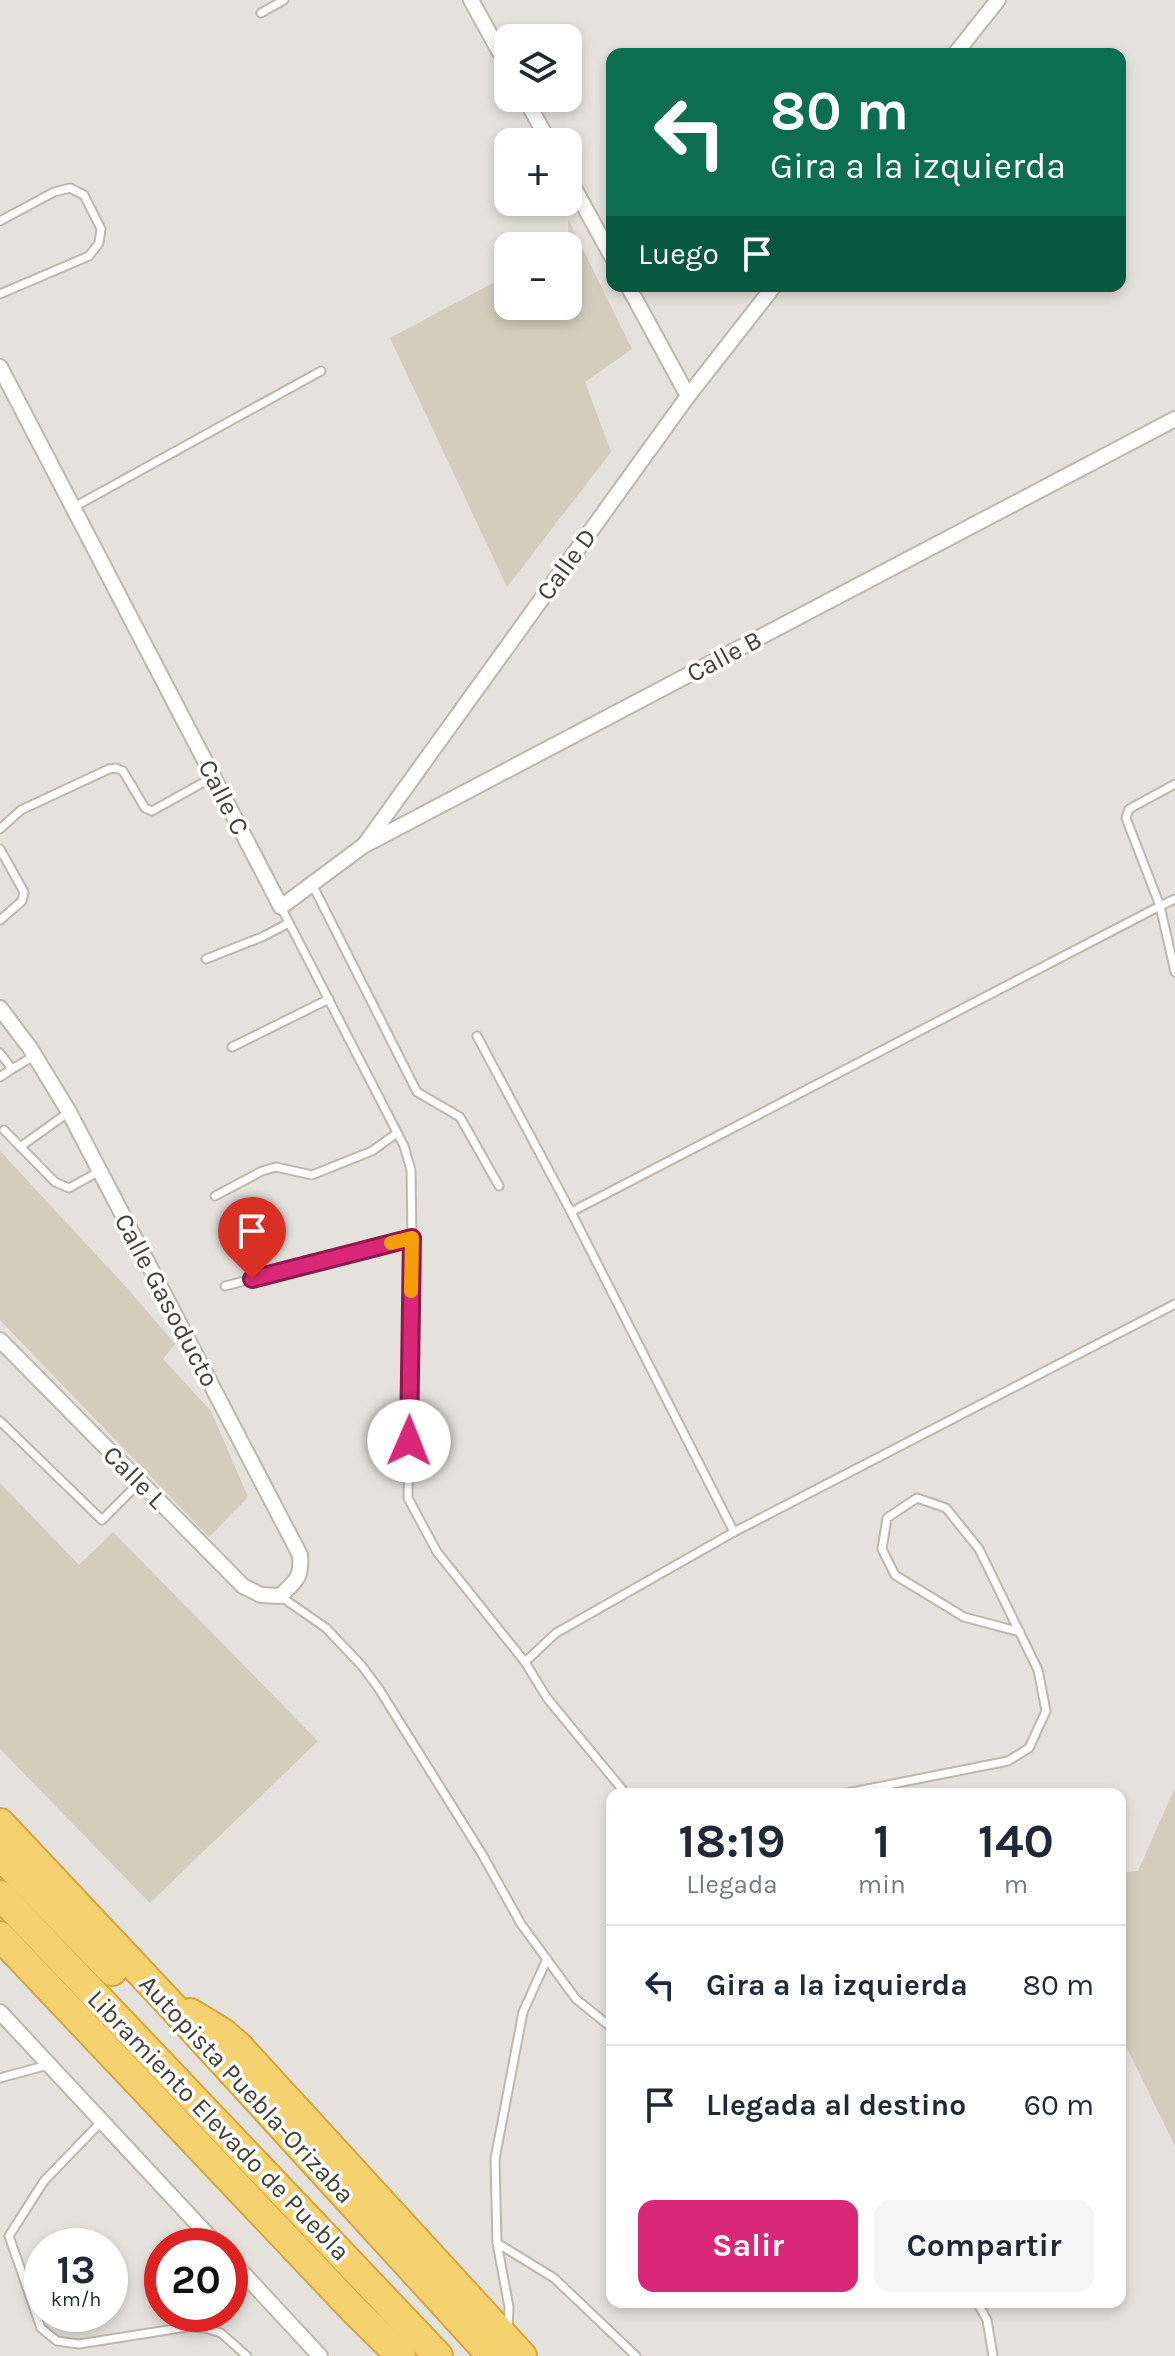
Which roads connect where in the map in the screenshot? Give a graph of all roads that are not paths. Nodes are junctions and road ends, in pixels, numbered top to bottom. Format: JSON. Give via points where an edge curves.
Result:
{"nodes":[{"id":1,"x":284,"y":0,"type":"edge"},
{"id":2,"x":471,"y":0,"type":"edge"},
{"id":3,"x":998,"y":0,"type":"edge"},
{"id":4,"x":261,"y":13,"type":"dead end"},
{"id":5,"x":494,"y":42,"type":"edge"},
{"id":6,"x":960,"y":48,"type":"edge"},
{"id":7,"x":582,"y":202,"type":"edge"},
{"id":8,"x":0,"y":221,"type":"edge"},
{"id":9,"x":606,"y":246,"type":"edge"},
{"id":10,"x":631,"y":292,"type":"edge"},
{"id":11,"x":769,"y":292,"type":"edge"},
{"id":12,"x":0,"y":294,"type":"edge"},
{"id":13,"x":0,"y":367,"type":"edge"},
{"id":14,"x":321,"y":371,"type":"dead end"},
{"id":15,"x":688,"y":396,"type":"junction"},
{"id":16,"x":1175,"y":419,"type":"edge"},
{"id":17,"x":74,"y":507,"type":"junction"},
{"id":18,"x":213,"y":777,"type":"junction"},
{"id":19,"x":1175,"y":784,"type":"edge"},
{"id":20,"x":0,"y":829,"type":"edge"},
{"id":21,"x":363,"y":846,"type":"junction"},
{"id":22,"x":0,"y":849,"type":"edge"},
{"id":23,"x":312,"y":884,"type":"junction"},
{"id":24,"x":1175,"y":899,"type":"edge"},
{"id":25,"x":1160,"y":906,"type":"junction"},
{"id":26,"x":281,"y":907,"type":"junction"},
{"id":27,"x":0,"y":920,"type":"edge"},
{"id":28,"x":289,"y":923,"type":"junction"},
{"id":29,"x":206,"y":959,"type":"dead end"},
{"id":30,"x":1175,"y":972,"type":"edge"},
{"id":31,"x":329,"y":999,"type":"junction"},
{"id":32,"x":0,"y":1008,"type":"edge"},
{"id":33,"x":477,"y":1036,"type":"dead end"},
{"id":34,"x":232,"y":1047,"type":"dead end"},
{"id":35,"x":0,"y":1053,"type":"edge"},
{"id":36,"x":34,"y":1056,"type":"junction"},
{"id":37,"x":12,"y":1069,"type":"junction"},
{"id":38,"x":0,"y":1077,"type":"edge"},
{"id":39,"x":69,"y":1112,"type":"junction"},
{"id":40,"x":4,"y":1130,"type":"dead end"},
{"id":41,"x":397,"y":1133,"type":"junction"},
{"id":42,"x":20,"y":1147,"type":"junction"},
{"id":43,"x":100,"y":1171,"type":"junction"},
{"id":44,"x":499,"y":1186,"type":"dead end"},
{"id":45,"x":215,"y":1196,"type":"dead end"},
{"id":46,"x":571,"y":1212,"type":"junction"},
{"id":47,"x":412,"y":1238,"type":"junction"},
{"id":48,"x":225,"y":1286,"type":"dead end"},
{"id":49,"x":1175,"y":1304,"type":"edge"},
{"id":50,"x":0,"y":1340,"type":"edge"},
{"id":51,"x":0,"y":1421,"type":"edge"},
{"id":52,"x":140,"y":1482,"type":"junction"},
{"id":53,"x":734,"y":1532,"type":"junction"},
{"id":54,"x":280,"y":1596,"type":"junction"},
{"id":55,"x":1020,"y":1632,"type":"junction"},
{"id":56,"x":525,"y":1662,"type":"junction"},
{"id":57,"x":621,"y":1788,"type":"edge"},
{"id":58,"x":872,"y":1788,"type":"edge"},
{"id":59,"x":0,"y":1823,"type":"edge"},
{"id":60,"x":0,"y":1855,"type":"edge"},
{"id":61,"x":0,"y":1895,"type":"edge"},
{"id":62,"x":0,"y":1936,"type":"edge"},
{"id":63,"x":547,"y":1959,"type":"junction"},
{"id":64,"x":0,"y":2012,"type":"edge"},
{"id":65,"x":606,"y":2023,"type":"edge"},
{"id":66,"x":50,"y":2065,"type":"junction"},
{"id":67,"x":0,"y":2078,"type":"edge"},
{"id":68,"x":103,"y":2120,"type":"junction"},
{"id":69,"x":202,"y":2228,"type":"edge"},
{"id":70,"x":4,"y":2237,"type":"edge"},
{"id":71,"x":497,"y":2243,"type":"junction"},
{"id":72,"x":248,"y":2278,"type":"edge"},
{"id":73,"x":980,"y":2308,"type":"edge"},
{"id":74,"x":507,"y":2351,"type":"edge"},
{"id":75,"x":247,"y":2356,"type":"edge"},
{"id":76,"x":320,"y":2356,"type":"edge"},
{"id":77,"x":401,"y":2356,"type":"edge"},
{"id":78,"x":438,"y":2356,"type":"edge"},
{"id":79,"x":474,"y":2356,"type":"edge"},
{"id":80,"x":636,"y":2356,"type":"edge"},
{"id":81,"x":993,"y":2356,"type":"edge"}],
"edges":[{"from":1,"to":4,"type":"lane"},
{"from":2,"to":5,"type":"street"},
{"from":3,"to":6,"type":"street"},
{"from":7,"to":9,"type":"street"},
{"from":8,"to":12,"type":"lane","via":[[70,188],[84,195],[101,229],[89,256]]},
{"from":10,"to":15,"type":"street"},
{"from":11,"to":15,"type":"street","name":"Calle D"},
{"from":13,"to":17,"type":"street","name":"Calle C"},
{"from":14,"to":17,"type":"lane"},
{"from":15,"to":21,"type":"street","name":"Calle D"},
{"from":16,"to":21,"type":"street","name":"Calle B"},
{"from":17,"to":18,"type":"street","name":"Calle C"},
{"from":18,"to":20,"type":"lane","via":[[152,811],[123,771],[109,769],[21,810]]},
{"from":18,"to":26,"type":"street","name":"Calle C"},
{"from":19,"to":25,"type":"lane","via":[[1129,809],[1126,818]]},
{"from":21,"to":23,"type":"street","name":"Calle B"},
{"from":22,"to":27,"type":"lane","via":[[24,892],[22,901]]},
{"from":23,"to":26,"type":"street","name":"Calle B"},
{"from":23,"to":44,"type":"lane","via":[[417,1092],[460,1117]]},
{"from":24,"to":25,"type":"lane"},
{"from":25,"to":30,"type":"lane"},
{"from":25,"to":46,"type":"lane"},
{"from":26,"to":28,"type":"lane","name":"Calle C"},
{"from":28,"to":29,"type":"lane"},
{"from":28,"to":31,"type":"lane","name":"Calle C"},
{"from":31,"to":34,"type":"lane"},
{"from":31,"to":41,"type":"lane","name":"Calle C"},
{"from":32,"to":36,"type":"street","name":"Calle Gasoducto"},
{"from":33,"to":46,"type":"lane"},
{"from":35,"to":37,"type":"lane"},
{"from":36,"to":37,"type":"lane"},
{"from":36,"to":39,"type":"street","name":"Calle Gasoducto"},
{"from":37,"to":38,"type":"lane"},
{"from":39,"to":42,"type":"lane"},
{"from":39,"to":43,"type":"street","name":"Calle Gasoducto"},
{"from":40,"to":42,"type":"lane"},
{"from":41,"to":45,"type":"lane","via":[[372,1151],[312,1175],[276,1167]]},
{"from":41,"to":47,"type":"lane","name":"Calle C","via":[[411,1170]]},
{"from":42,"to":43,"type":"lane","via":[[55,1182],[69,1188]]},
{"from":43,"to":54,"type":"street","name":"Calle Gasoducto","via":[[300,1555],[302,1570]]},
{"from":46,"to":53,"type":"lane"},
{"from":47,"to":48,"type":"lane"},
{"from":47,"to":56,"type":"lane","name":"Calle C","via":[[408,1498],[437,1552]]},
{"from":49,"to":53,"type":"lane"},
{"from":50,"to":52,"type":"street","name":"Calle L"},
{"from":51,"to":52,"type":"lane","via":[[102,1520]]},
{"from":52,"to":54,"type":"street","name":"Calle L","via":[[243,1586]]},
{"from":53,"to":56,"type":"lane","via":[[556,1633]]},
{"from":54,"to":63,"type":"lane","via":[[326,1628],[379,1689]]},
{"from":55,"to":55,"type":"lane","via":[[979,1549],[946,1508],[917,1498],[887,1518],[882,1549],[895,1575],[964,1617]]},
{"from":55,"to":58,"type":"lane","via":[[1038,1670],[1046,1711],[1029,1748],[1008,1761]]},
{"from":56,"to":57,"type":"lane","name":"Calle C","via":[[547,1698]]},
{"from":59,"to":74,"type":"highway","name":"Autopista Puebla-Orizaba","via":[[172,2006],[207,2022],[238,2046]]},
{"from":60,"to":79,"type":"highway","name":"Libramiento Elevado de Puebla"},
{"from":61,"to":78,"type":"highway","name":"Libramiento Elevado de Puebla"},
{"from":62,"to":77,"type":"highway"},
{"from":63,"to":65,"type":"lane","via":[[576,1999]]},
{"from":63,"to":71,"type":"lane","via":[[523,2012],[495,2159]]},
{"from":64,"to":66,"type":"street"},
{"from":66,"to":67,"type":"lane"},
{"from":66,"to":68,"type":"street"},
{"from":68,"to":69,"type":"street"},
{"from":68,"to":70,"type":"lane","via":[[44,2181]]},
{"from":70,"to":75,"type":"lane","via":[[41,2328],[57,2341],[79,2344],[205,2328],[221,2333]]},
{"from":71,"to":74,"type":"lane","via":[[509,2307]]},
{"from":71,"to":80,"type":"lane","via":[[554,2278]]},
{"from":72,"to":76,"type":"street"},
{"from":73,"to":81,"type":"lane"}]}
